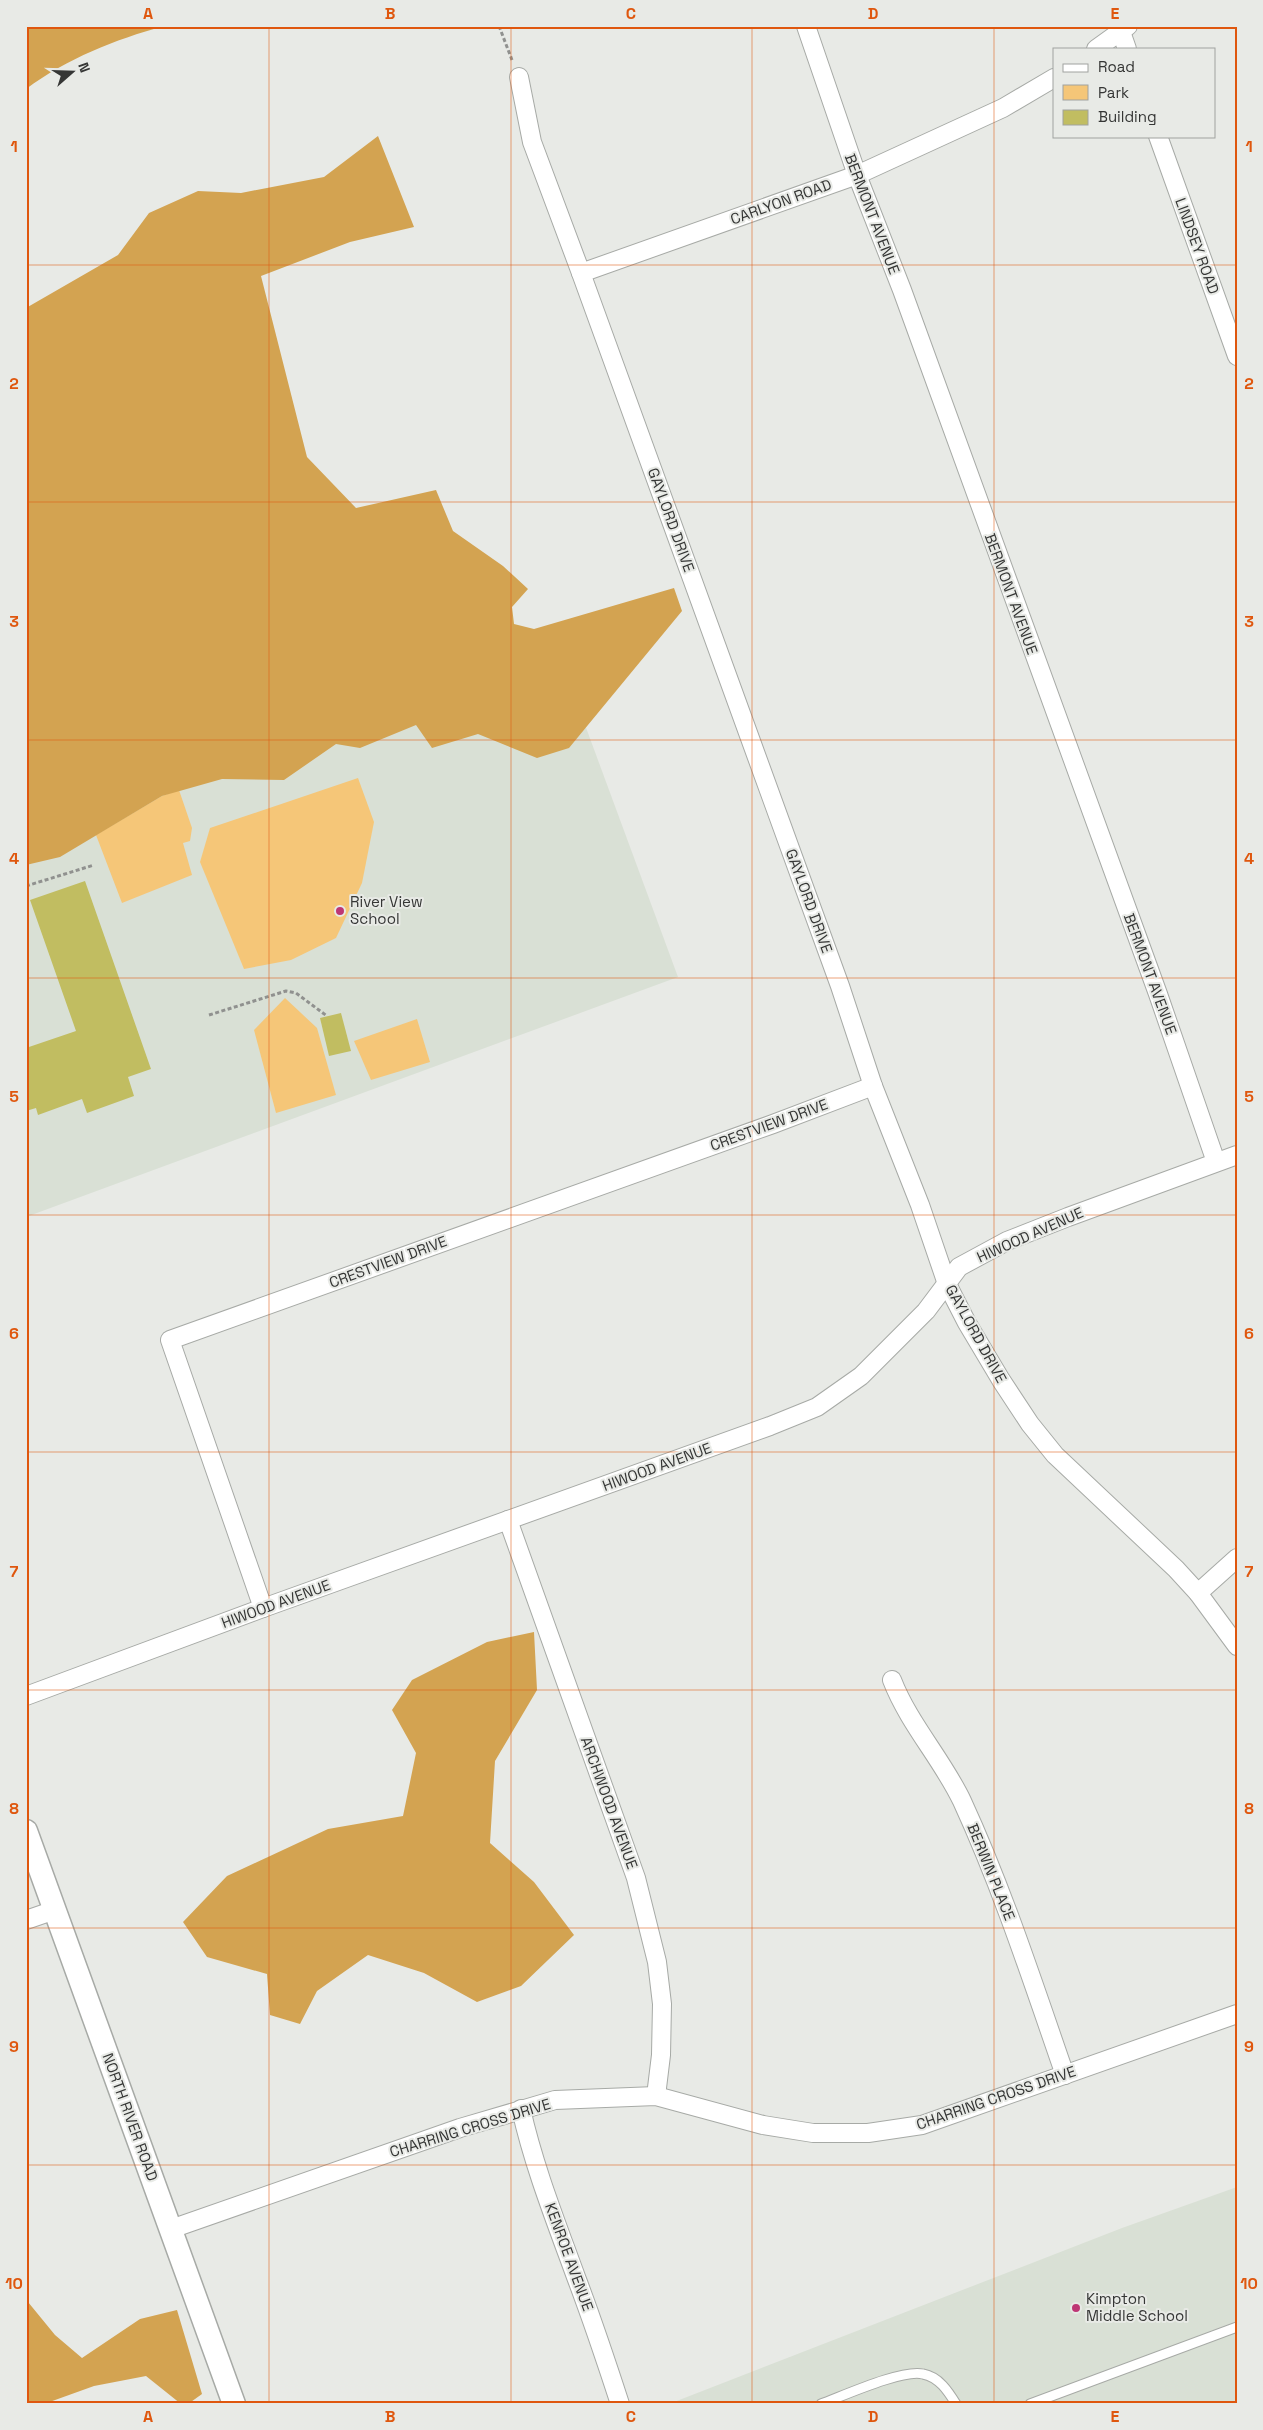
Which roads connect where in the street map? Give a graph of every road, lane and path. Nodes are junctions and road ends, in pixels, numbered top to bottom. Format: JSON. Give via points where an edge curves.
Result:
{"nodes":[{"id":1,"x":499,"y":26,"type":"edge"},
{"id":2,"x":806,"y":26,"type":"edge"},
{"id":3,"x":1123,"y":28,"type":"edge"},
{"id":4,"x":1097,"y":48,"type":"edge"},
{"id":5,"x":1127,"y":48,"type":"edge"},
{"id":6,"x":519,"y":77,"type":"joint"},
{"id":7,"x":1053,"y":79,"type":"edge"},
{"id":8,"x":1159,"y":138,"type":"edge"},
{"id":9,"x":857,"y":175,"type":"junction"},
{"id":10,"x":582,"y":273,"type":"junction"},
{"id":11,"x":1237,"y":356,"type":"edge"},
{"id":12,"x":94,"y":865,"type":"dead end"},
{"id":13,"x":26,"y":886,"type":"edge"},
{"id":14,"x":209,"y":1015,"type":"dead end"},
{"id":15,"x":327,"y":1016,"type":"dead end"},
{"id":16,"x":873,"y":1086,"type":"junction"},
{"id":17,"x":1237,"y":1155,"type":"edge"},
{"id":18,"x":1216,"y":1162,"type":"junction"},
{"id":19,"x":947,"y":1284,"type":"junction"},
{"id":20,"x":508,"y":1520,"type":"junction"},
{"id":21,"x":1237,"y":1558,"type":"edge"},
{"id":22,"x":1198,"y":1593,"type":"junction"},
{"id":23,"x":263,"y":1608,"type":"junction"},
{"id":24,"x":1237,"y":1646,"type":"edge"},
{"id":25,"x":892,"y":1680,"type":"dead end"},
{"id":26,"x":26,"y":1696,"type":"edge"},
{"id":27,"x":26,"y":1831,"type":"edge"},
{"id":28,"x":55,"y":1910,"type":"junction"},
{"id":29,"x":26,"y":1920,"type":"edge"},
{"id":30,"x":1237,"y":2014,"type":"edge"},
{"id":31,"x":1065,"y":2075,"type":"junction"},
{"id":32,"x":656,"y":2096,"type":"junction"},
{"id":33,"x":521,"y":2109,"type":"junction"},
{"id":34,"x":171,"y":2229,"type":"junction"},
{"id":35,"x":1237,"y":2327,"type":"edge"},
{"id":36,"x":234,"y":2404,"type":"edge"},
{"id":37,"x":620,"y":2404,"type":"edge"},
{"id":38,"x":821,"y":2404,"type":"edge"},
{"id":39,"x":956,"y":2404,"type":"edge"},
{"id":40,"x":1030,"y":2404,"type":"edge"}],
"edges":[{"from":1,"to":6,"type":"path"},
{"from":2,"to":9,"type":"street","name":"BERMONT AVENUE"},
{"from":3,"to":4,"type":"street"},
{"from":3,"to":5,"type":"street"},
{"from":6,"to":10,"type":"street","name":"GAYLORD DRIVE","via":[[532,142]]},
{"from":7,"to":9,"type":"street","name":"CARLYON ROAD","via":[[1003,108]]},
{"from":8,"to":11,"type":"street","name":"LINDSEY ROAD"},
{"from":9,"to":10,"type":"street","name":"CARLYON ROAD"},
{"from":9,"to":18,"type":"street","name":"BERMONT AVENUE","via":[[1158,994]]},
{"from":10,"to":16,"type":"street","name":"GAYLORD DRIVE","via":[[840,986]]},
{"from":12,"to":13,"type":"path"},
{"from":14,"to":15,"type":"path","via":[[286,991],[296,993]]},
{"from":16,"to":19,"type":"street","name":"GAYLORD DRIVE"},
{"from":16,"to":23,"type":"street","name":"CRESTVIEW DRIVE","via":[[170,1340]]},
{"from":17,"to":18,"type":"street","name":"HIWOOD AVENUE"},
{"from":18,"to":19,"type":"street","name":"HIWOOD AVENUE","via":[[1007,1241],[960,1267]]},
{"from":19,"to":20,"type":"street","name":"HIWOOD AVENUE","via":[[926,1311],[861,1376],[817,1407]]},
{"from":19,"to":22,"type":"street","name":"GAYLORD DRIVE","via":[[967,1324],[1030,1424],[1055,1455],[1144,1536]]},
{"from":20,"to":23,"type":"street","name":"HIWOOD AVENUE"},
{"from":20,"to":32,"type":"street","name":"ARCHWOOD AVENUE","via":[[636,1878],[657,1962],[662,2004]]},
{"from":21,"to":22,"type":"street"},
{"from":22,"to":24,"type":"street","name":"GAYLORD DRIVE"},
{"from":23,"to":26,"type":"street","name":"HIWOOD AVENUE"},
{"from":25,"to":31,"type":"street","name":"BERWIN PLACE","via":[[900,1701],[961,1798],[990,1862]]},
{"from":27,"to":28,"type":"street","name":"NORTH RIVER ROAD"},
{"from":28,"to":29,"type":"street"},
{"from":28,"to":34,"type":"street","name":"NORTH RIVER ROAD"},
{"from":30,"to":31,"type":"street","name":"CHARRING CROSS DRIVE"},
{"from":31,"to":32,"type":"street","name":"CHARRING CROSS DRIVE","via":[[922,2125],[868,2133],[813,2133],[763,2125]]},
{"from":32,"to":33,"type":"street","name":"CHARRING CROSS DRIVE","via":[[555,2100]]},
{"from":33,"to":34,"type":"street","name":"CHARRING CROSS DRIVE"},
{"from":33,"to":37,"type":"street","name":"KENROE AVENUE","via":[[548,2201]]},
{"from":34,"to":36,"type":"street","name":"NORTH RIVER ROAD"},
{"from":35,"to":40,"type":"lane"},
{"from":38,"to":39,"type":"lane","via":[[898,2376],[922,2373],[939,2380]]}]}
